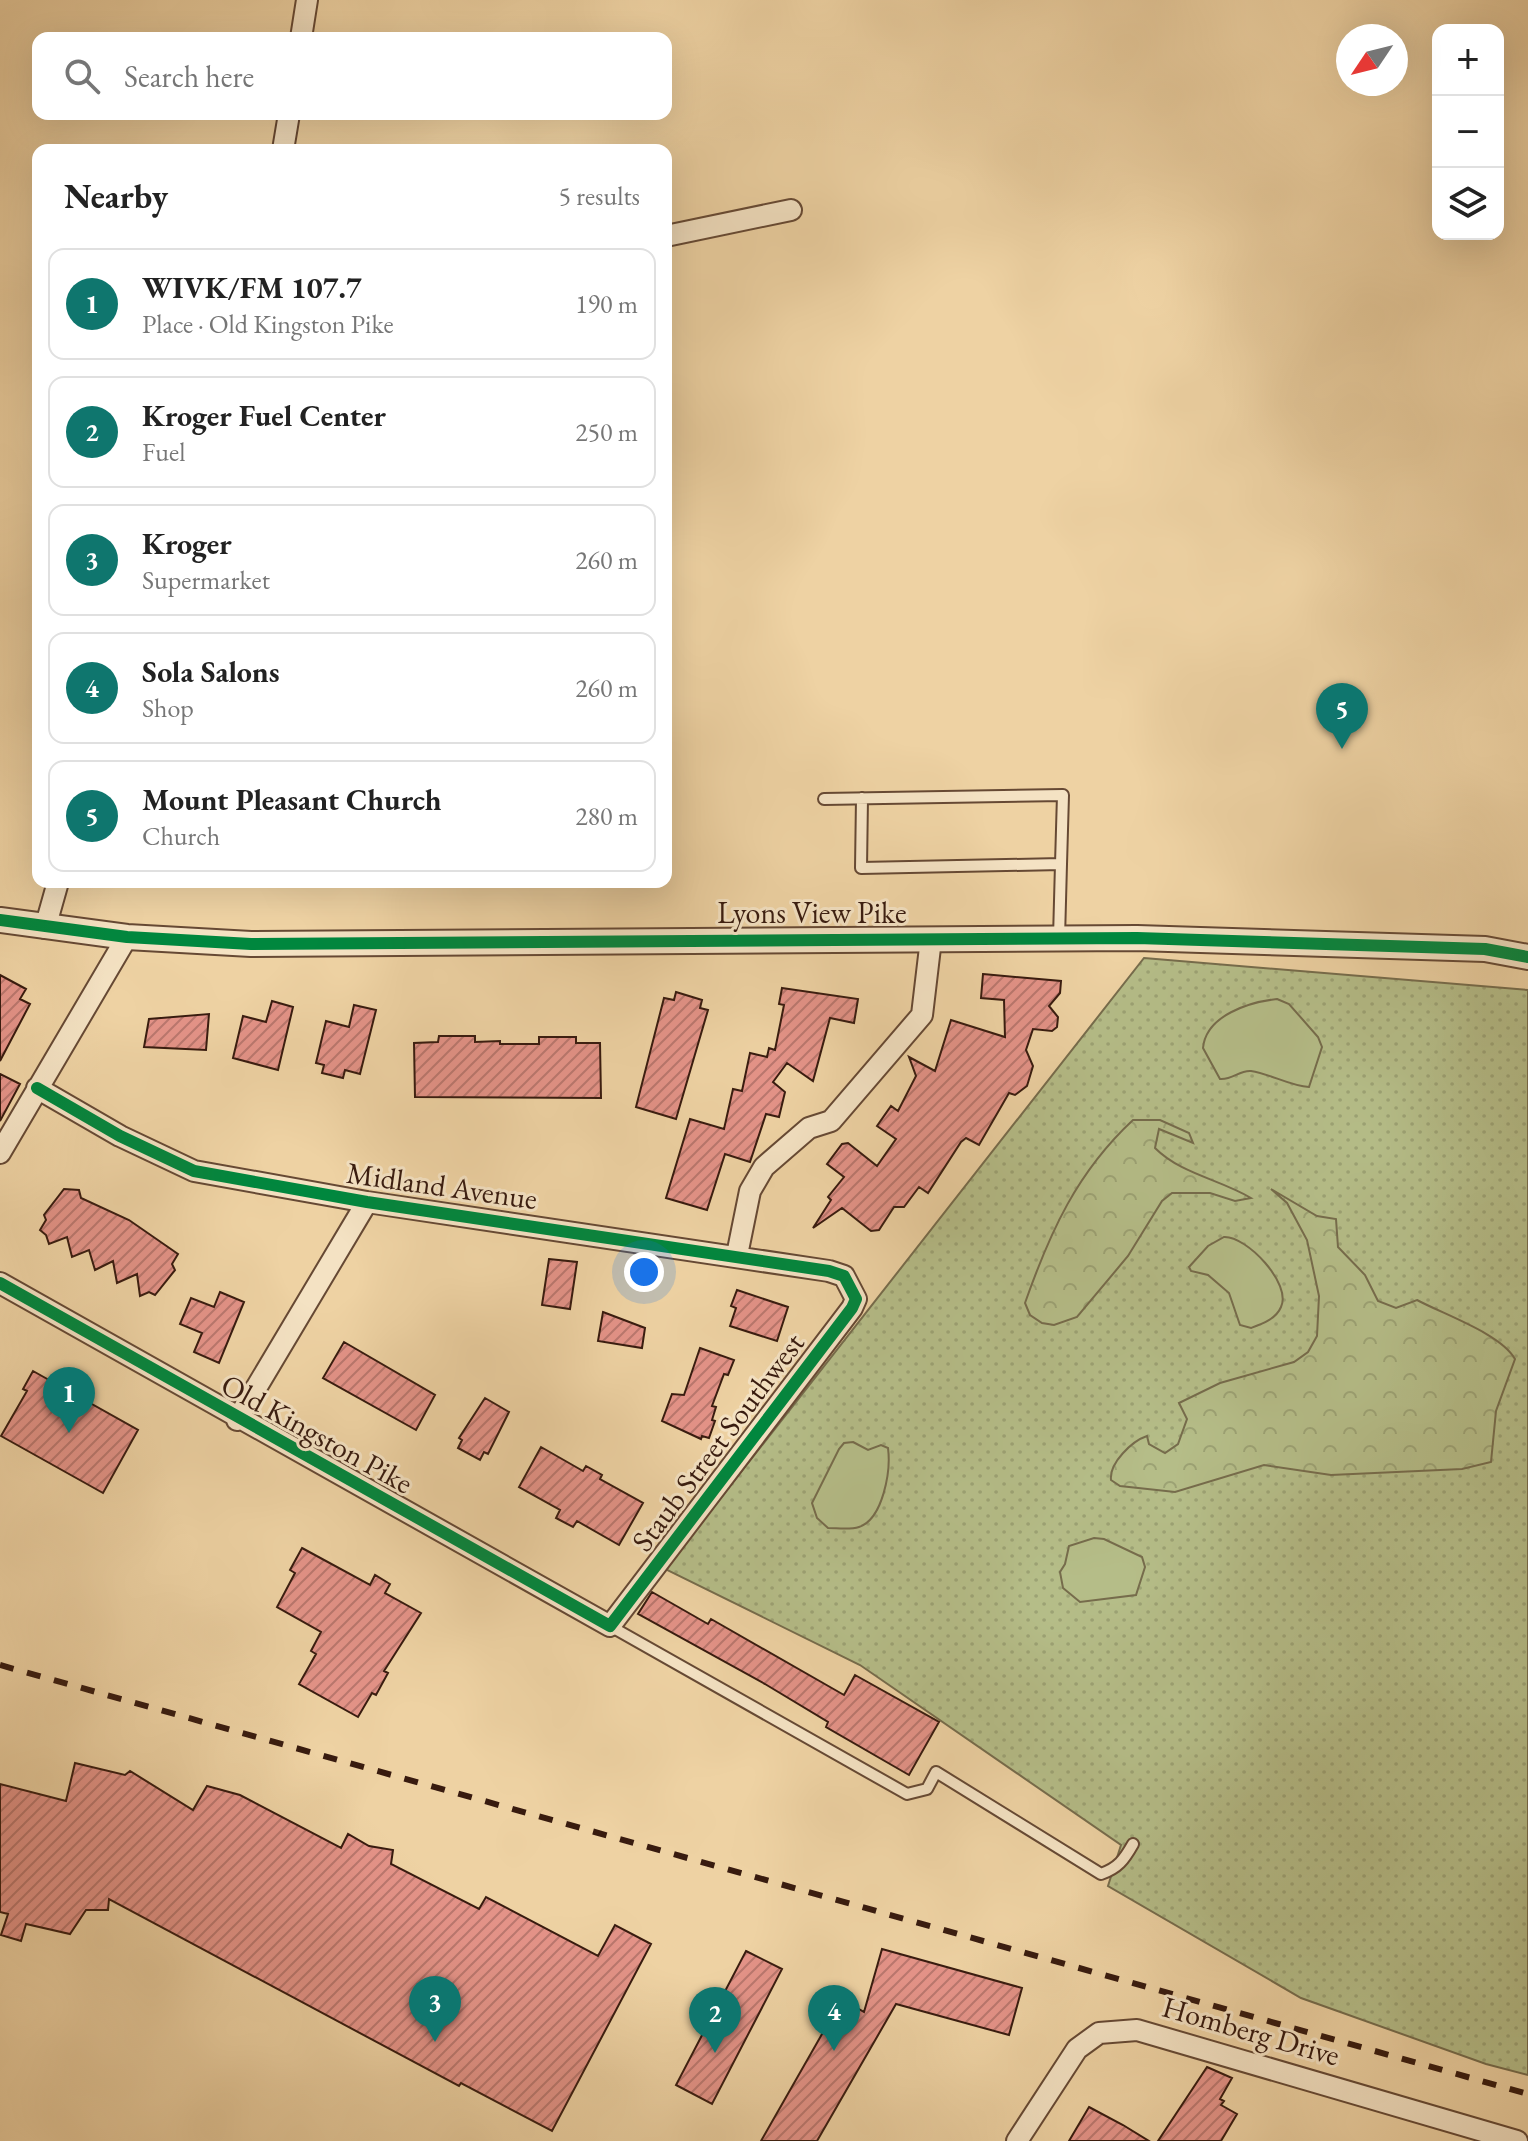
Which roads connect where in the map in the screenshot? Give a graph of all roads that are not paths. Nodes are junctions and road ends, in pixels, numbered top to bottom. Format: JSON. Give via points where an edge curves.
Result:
{"nodes":[{"id":1,"x":307,"y":0,"type":"edge"},
{"id":2,"x":302,"y":32,"type":"edge"},
{"id":3,"x":288,"y":120,"type":"edge"},
{"id":4,"x":284,"y":144,"type":"edge"},
{"id":5,"x":791,"y":210,"type":"dead end"},
{"id":6,"x":672,"y":235,"type":"edge"},
{"id":7,"x":862,"y":798,"type":"junction"},
{"id":8,"x":824,"y":799,"type":"dead end"},
{"id":9,"x":1061,"y":864,"type":"junction"},
{"id":10,"x":56,"y":888,"type":"edge"},
{"id":11,"x":0,"y":920,"type":"edge"},
{"id":12,"x":45,"y":928,"type":"junction"},
{"id":13,"x":127,"y":937,"type":"junction"},
{"id":14,"x":931,"y":939,"type":"junction"},
{"id":15,"x":1059,"y":939,"type":"junction"},
{"id":16,"x":1528,"y":957,"type":"edge"},
{"id":17,"x":37,"y":1088,"type":"junction"},
{"id":18,"x":0,"y":1153,"type":"edge"},
{"id":19,"x":367,"y":1202,"type":"junction"},
{"id":20,"x":737,"y":1255,"type":"junction"},
{"id":21,"x":0,"y":1283,"type":"edge"},
{"id":22,"x":852,"y":1287,"type":"joint"},
{"id":23,"x":237,"y":1420,"type":"junction"},
{"id":24,"x":610,"y":1626,"type":"junction"},
{"id":25,"x":1133,"y":1844,"type":"dead end"},
{"id":26,"x":1017,"y":2141,"type":"edge"},
{"id":27,"x":1517,"y":2141,"type":"edge"}],
"edges":[{"from":1,"to":2,"type":"street"},
{"from":3,"to":4,"type":"street"},
{"from":5,"to":6,"type":"street"},
{"from":7,"to":8,"type":"lane"},
{"from":7,"to":9,"type":"lane","via":[[861,868]]},
{"from":7,"to":9,"type":"lane","via":[[1063,795]]},
{"from":9,"to":15,"type":"lane"},
{"from":10,"to":12,"type":"street"},
{"from":11,"to":12,"type":"street","name":"Lyons View Pike"},
{"from":12,"to":13,"type":"street","name":"Lyons View Pike"},
{"from":13,"to":14,"type":"street","name":"Lyons View Pike","via":[[355,946]]},
{"from":13,"to":17,"type":"street"},
{"from":14,"to":15,"type":"street","name":"Lyons View Pike"},
{"from":14,"to":20,"type":"street","via":[[922,1015],[831,1121],[809,1128],[764,1167],[750,1191]]},
{"from":15,"to":16,"type":"street","name":"Lyons View Pike","via":[[1485,949]]},
{"from":17,"to":18,"type":"street"},
{"from":17,"to":19,"type":"street","name":"Midland Avenue","via":[[194,1171]]},
{"from":19,"to":20,"type":"street","name":"Midland Avenue"},
{"from":19,"to":23,"type":"street"},
{"from":20,"to":22,"type":"street","name":"Midland Avenue","via":[[829,1271],[844,1276]]},
{"from":21,"to":23,"type":"street","name":"Old Kingston Pike"},
{"from":22,"to":24,"type":"street","name":"Staub Street Southwest","via":[[852,1308]]},
{"from":23,"to":24,"type":"street","name":"Old Kingston Pike"},
{"from":24,"to":25,"type":"lane","via":[[907,1794],[927,1789],[936,1772],[1101,1874],[1124,1860]]},
{"from":26,"to":27,"type":"street","name":"Homberg Drive","via":[[1077,2049],[1099,2033],[1137,2030]]}]}
